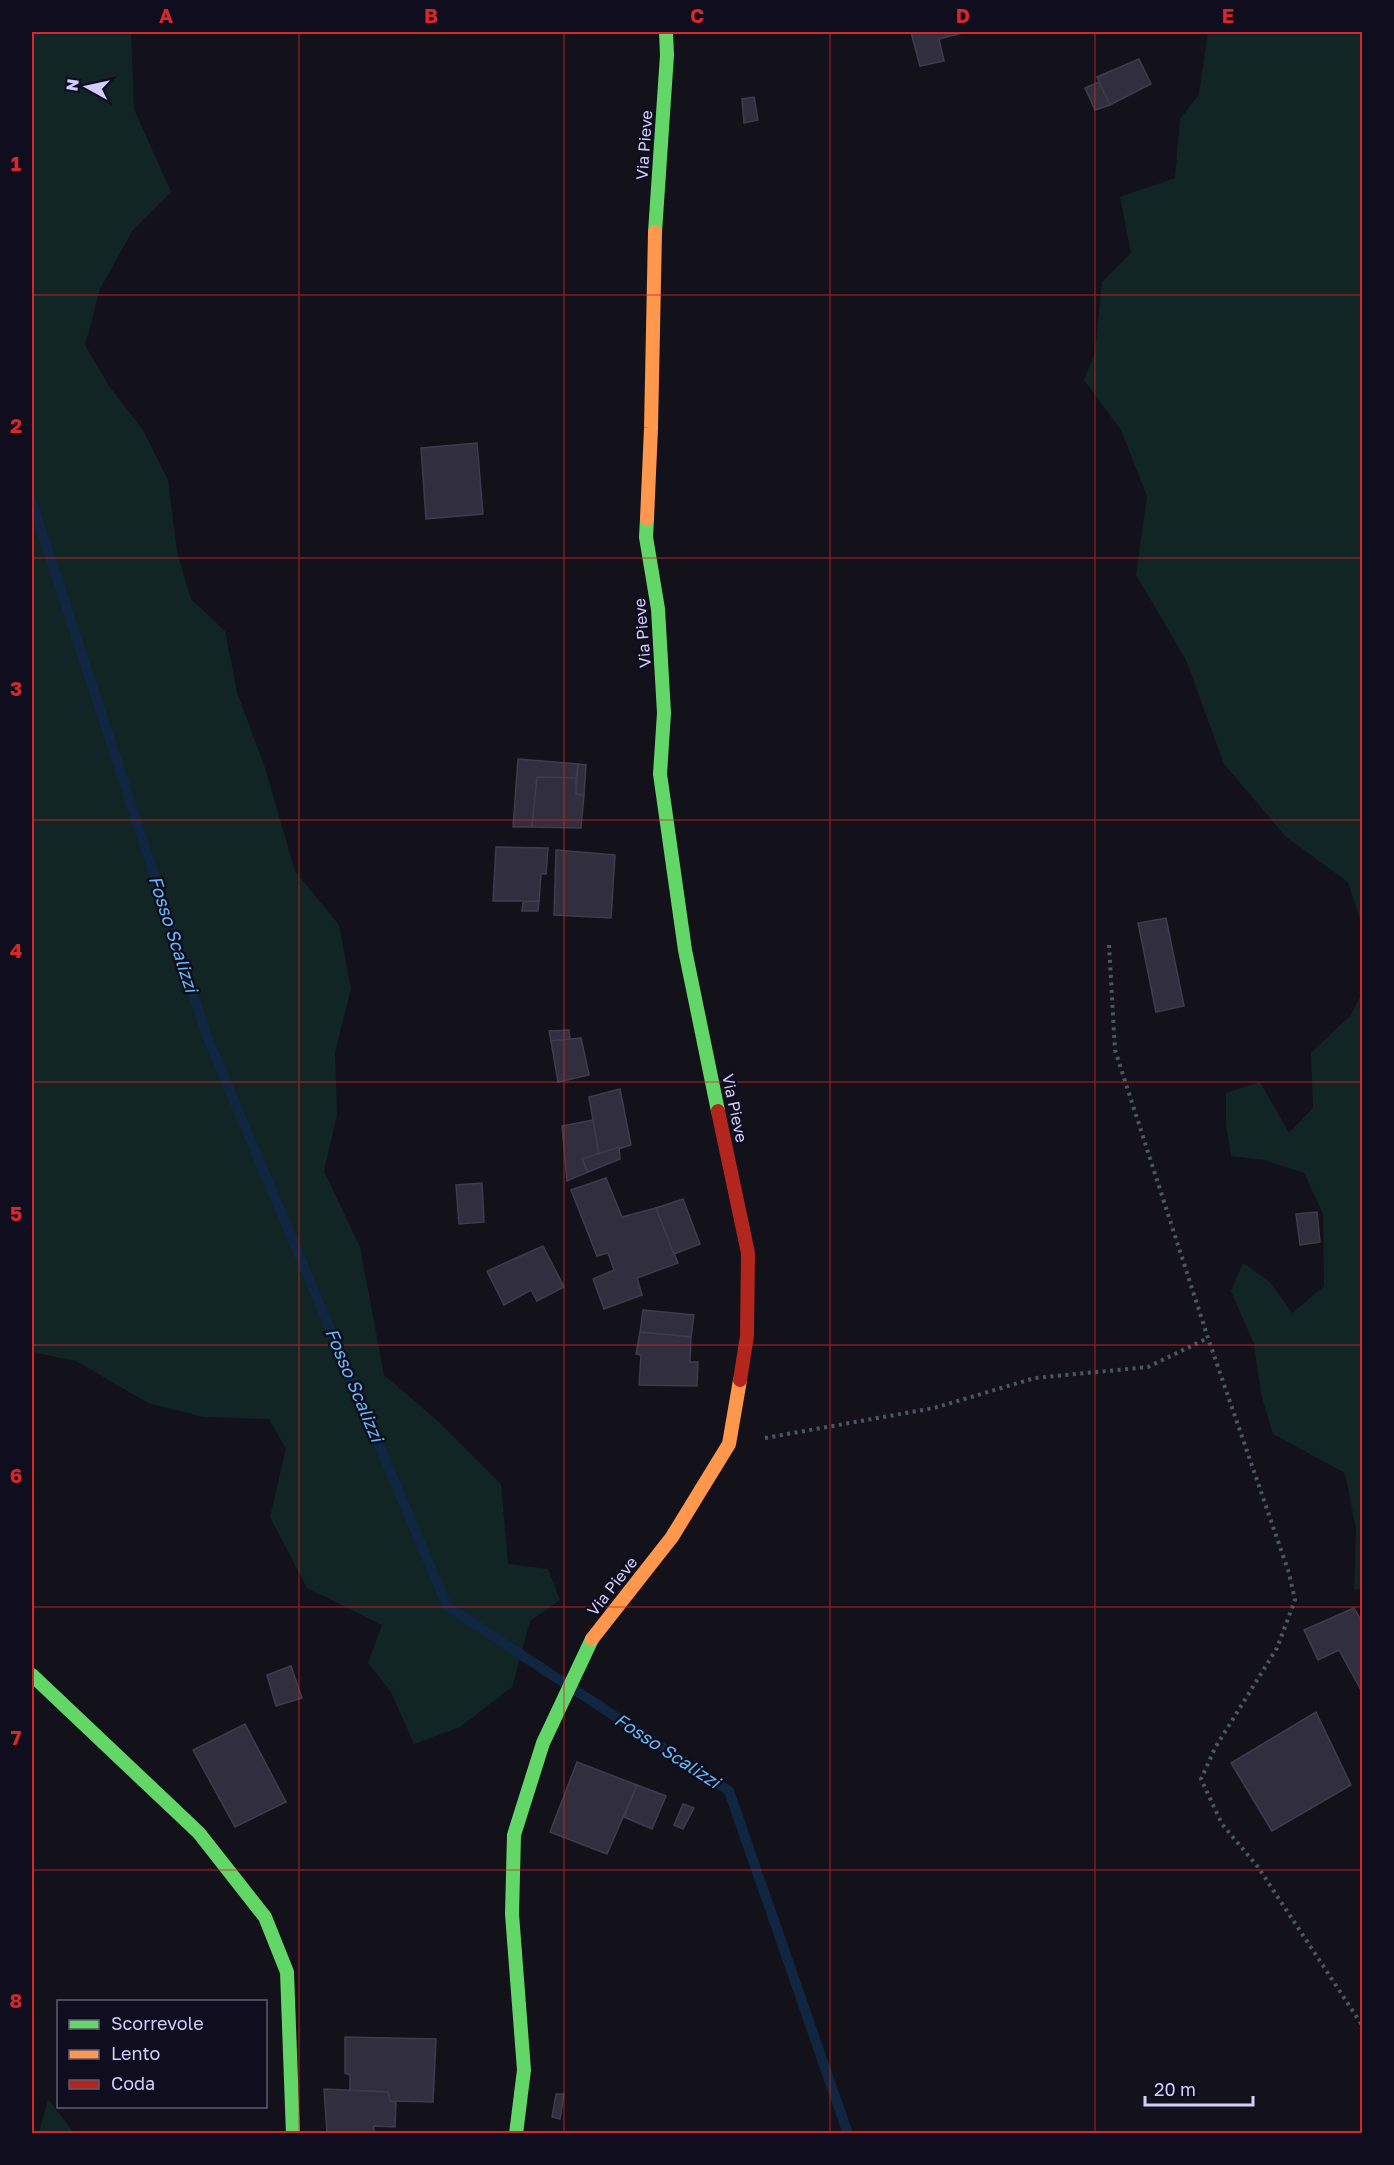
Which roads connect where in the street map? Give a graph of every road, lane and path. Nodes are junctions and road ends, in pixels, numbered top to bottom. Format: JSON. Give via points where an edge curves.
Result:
{"nodes":[{"id":1,"x":666,"y":32,"type":"edge"},
{"id":2,"x":1109,"y":945,"type":"dead end"},
{"id":3,"x":1208,"y":1338,"type":"junction"},
{"id":4,"x":729,"y":1444,"type":"junction"},
{"id":5,"x":32,"y":1676,"type":"edge"},
{"id":6,"x":1362,"y":2025,"type":"edge"},
{"id":7,"x":293,"y":2133,"type":"edge"},
{"id":8,"x":516,"y":2133,"type":"edge"}],
"edges":[{"from":1,"to":4,"type":"street","name":"Via Pieve","via":[[653,254],[646,537],[658,609],[664,712],[660,774],[685,950],[748,1253],[747,1336]]},
{"from":2,"to":3,"type":"path","via":[[1115,1050]]},
{"from":3,"to":4,"type":"path","via":[[1148,1367],[1035,1378],[934,1408]]},
{"from":3,"to":6,"type":"path","via":[[1295,1600],[1277,1648],[1215,1748],[1201,1779],[1222,1824],[1258,1867]]},
{"from":4,"to":8,"type":"street","name":"Via Pieve","via":[[672,1537],[588,1643],[543,1743],[513,1835],[512,1914],[524,2070]]},
{"from":5,"to":7,"type":"street","via":[[199,1833],[265,1917],[287,1972]]}]}
